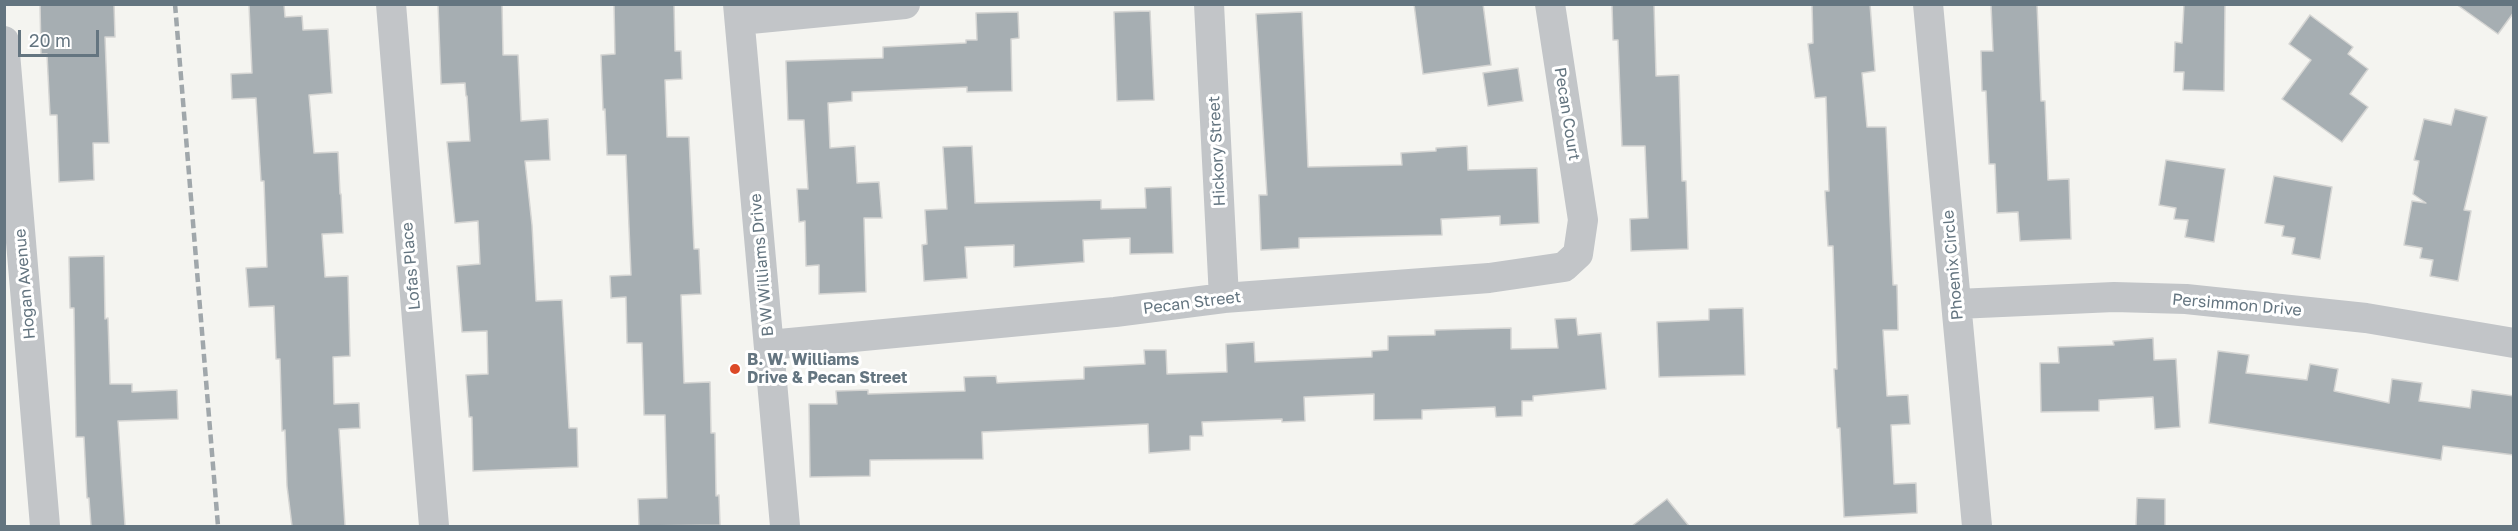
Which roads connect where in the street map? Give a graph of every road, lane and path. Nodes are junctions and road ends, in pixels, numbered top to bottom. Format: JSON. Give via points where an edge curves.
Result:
{"nodes":[{"id":1,"x":391,"y":4,"type":"edge"},
{"id":2,"x":905,"y":4,"type":"edge"},
{"id":3,"x":1209,"y":4,"type":"edge"},
{"id":4,"x":1550,"y":4,"type":"edge"},
{"id":5,"x":1928,"y":4,"type":"edge"},
{"id":6,"x":739,"y":12,"type":"edge"},
{"id":7,"x":4,"y":41,"type":"edge"},
{"id":8,"x":1582,"y":223,"type":"joint"},
{"id":9,"x":1224,"y":298,"type":"junction"},
{"id":10,"x":1957,"y":304,"type":"junction"},
{"id":11,"x":2514,"y":343,"type":"edge"},
{"id":12,"x":769,"y":345,"type":"junction"},
{"id":13,"x":45,"y":526,"type":"edge"},
{"id":14,"x":434,"y":526,"type":"edge"},
{"id":15,"x":785,"y":526,"type":"edge"},
{"id":16,"x":1977,"y":526,"type":"edge"}],
"edges":[{"from":1,"to":14,"type":"street","name":"Lofas Place"},
{"from":2,"to":6,"type":"street"},
{"from":3,"to":9,"type":"street","name":"Hickory Street"},
{"from":4,"to":8,"type":"street","name":"Pecan Court"},
{"from":5,"to":10,"type":"street","name":"Phoenix Circle"},
{"from":6,"to":12,"type":"street","name":"B W Williams Drive"},
{"from":7,"to":13,"type":"street","name":"Hogan Avenue"},
{"from":8,"to":9,"type":"street","name":"Pecan Street","via":[[1578,254],[1564,267],[1489,278]]},
{"from":9,"to":12,"type":"street","name":"Pecan Street"},
{"from":10,"to":11,"type":"street","name":"Persimmon Drive","via":[[2114,297],[2186,299],[2366,318]]},
{"from":10,"to":16,"type":"street","name":"Phoenix Circle"},
{"from":12,"to":15,"type":"street","name":"B W Williams Drive"}]}
